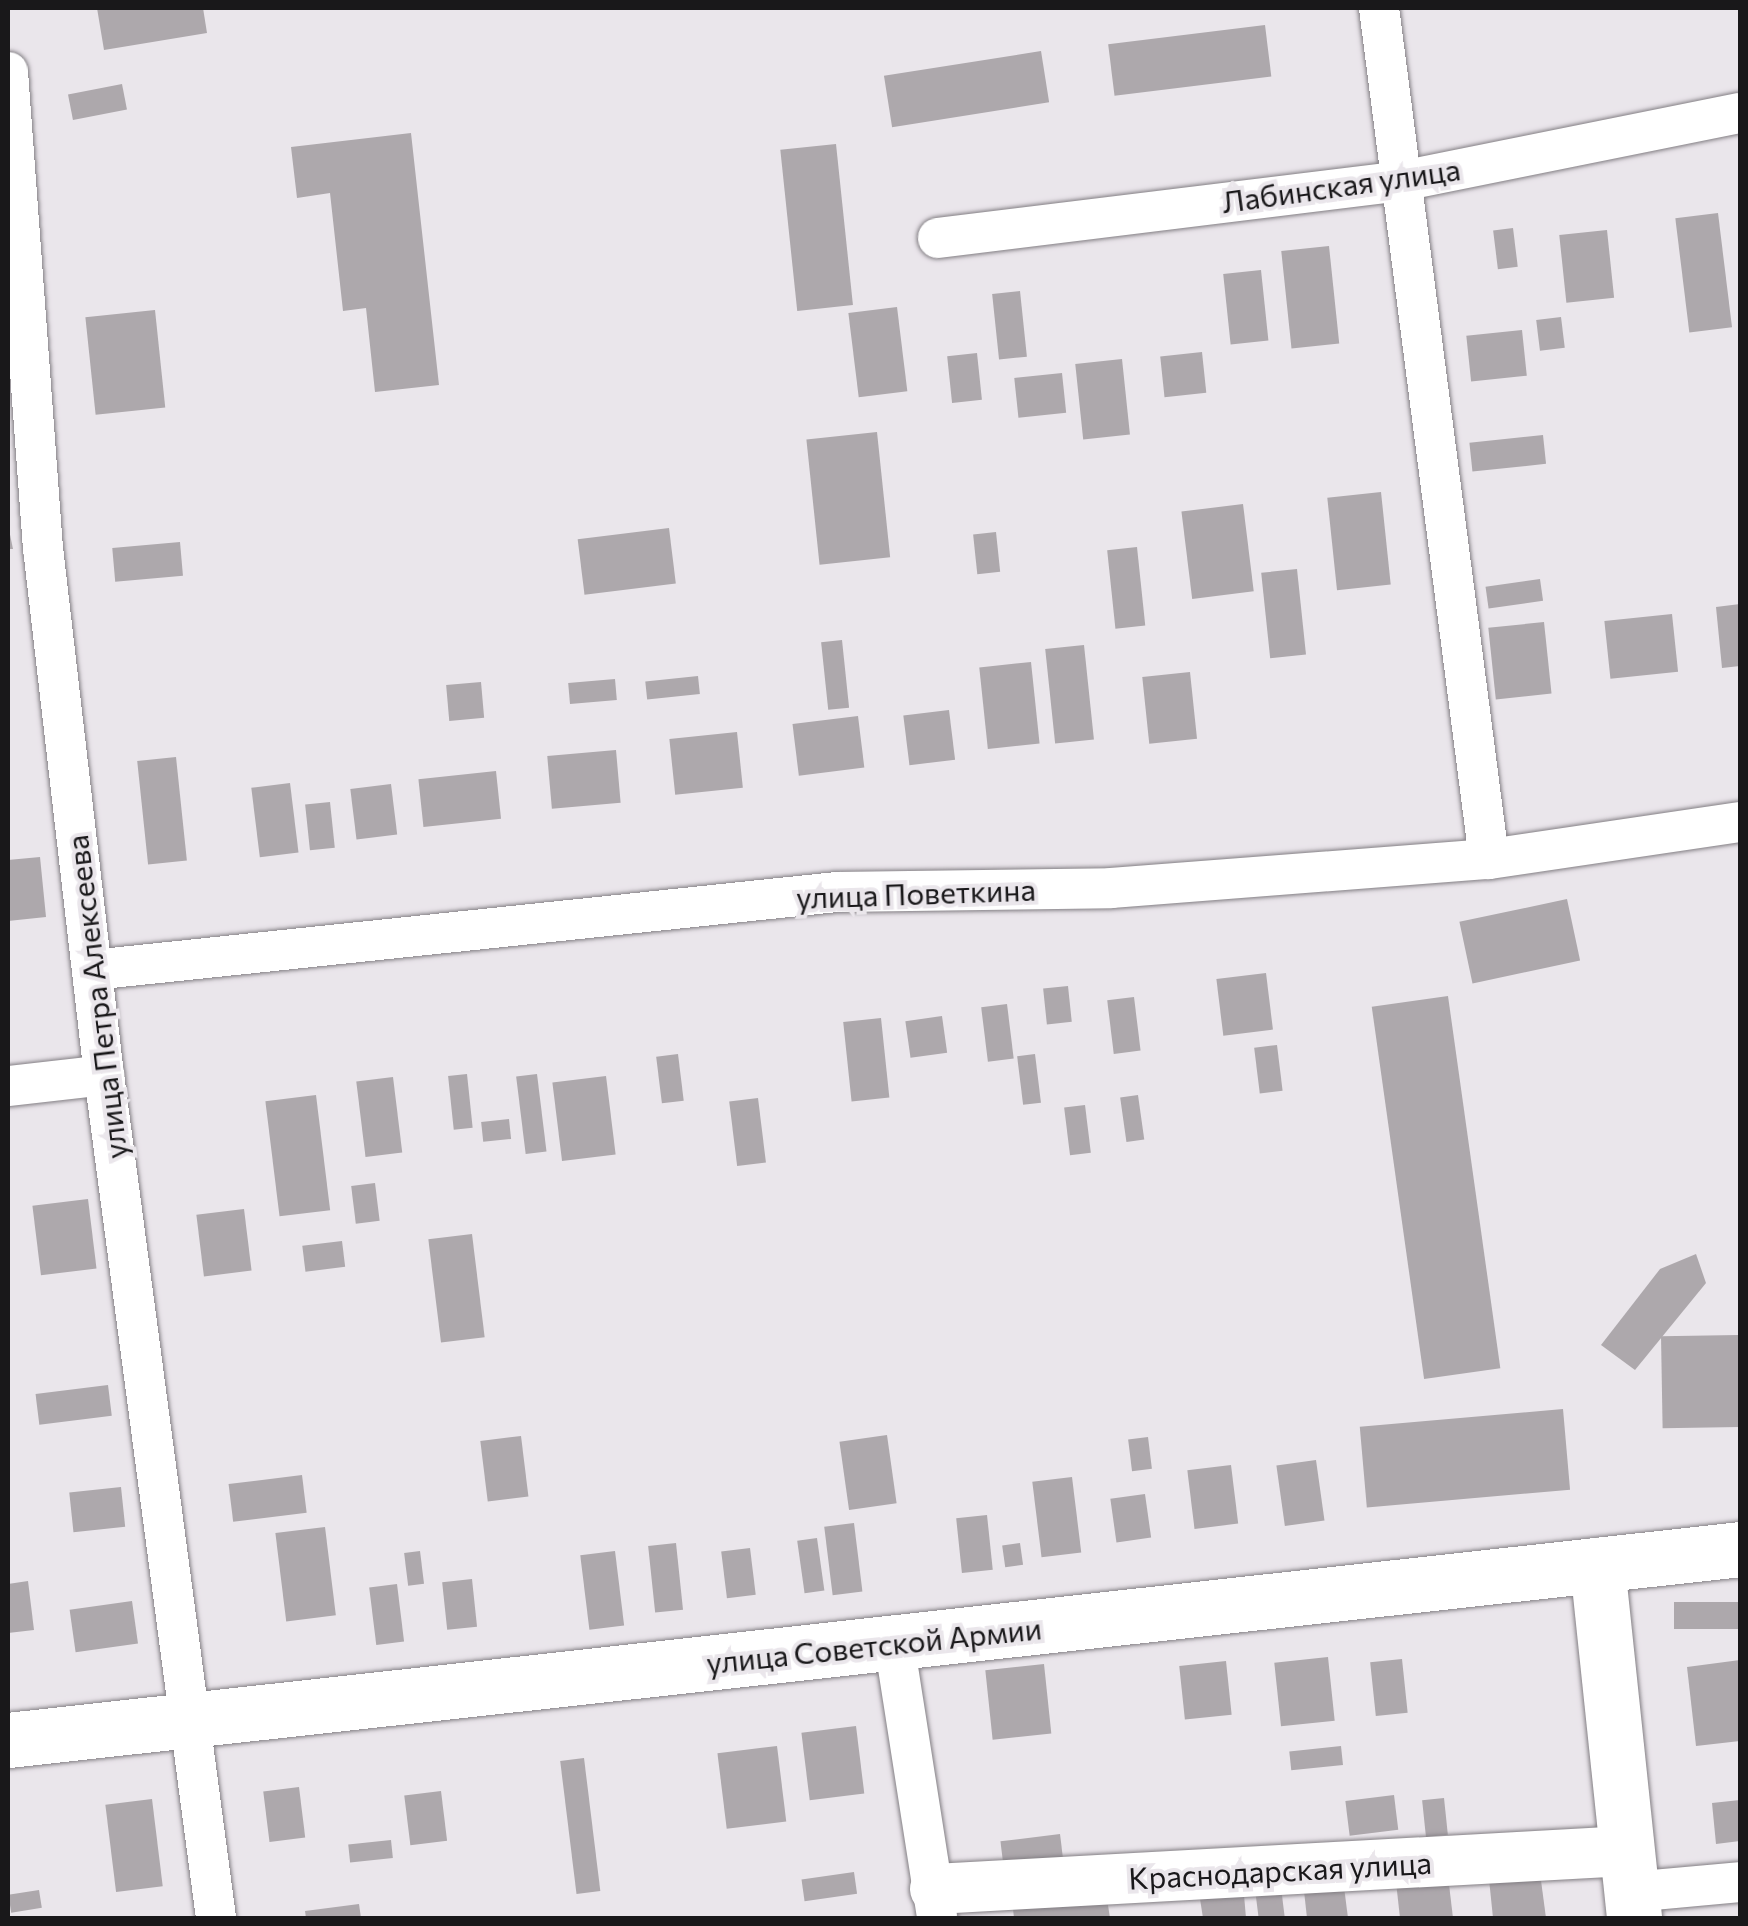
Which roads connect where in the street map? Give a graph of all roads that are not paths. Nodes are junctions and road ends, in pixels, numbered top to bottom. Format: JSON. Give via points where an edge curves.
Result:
{"nodes":[{"id":1,"x":1378,"y":8,"type":"edge"},
{"id":2,"x":8,"y":72,"type":"edge"},
{"id":3,"x":1740,"y":113,"type":"edge"},
{"id":4,"x":1396,"y":182,"type":"junction"},
{"id":5,"x":938,"y":238,"type":"dead end"},
{"id":6,"x":20,"y":396,"type":"edge"},
{"id":7,"x":1740,"y":822,"type":"edge"},
{"id":8,"x":1489,"y":859,"type":"junction"},
{"id":9,"x":92,"y":970,"type":"junction"},
{"id":10,"x":104,"y":1075,"type":"junction"},
{"id":11,"x":8,"y":1086,"type":"edge"},
{"id":12,"x":1740,"y":1549,"type":"edge"},
{"id":13,"x":1598,"y":1566,"type":"junction"},
{"id":14,"x":894,"y":1642,"type":"junction"},
{"id":15,"x":194,"y":1722,"type":"junction"},
{"id":16,"x":8,"y":1740,"type":"edge"},
{"id":17,"x":1740,"y":1882,"type":"edge"},
{"id":18,"x":1630,"y":1887,"type":"edge"},
{"id":19,"x":936,"y":1904,"type":"edge"},
{"id":20,"x":216,"y":1918,"type":"edge"}],
"edges":[{"from":1,"to":4,"type":"street"},
{"from":2,"to":6,"type":"street","name":"улица Петра Алексеева"},
{"from":3,"to":4,"type":"street","name":"Лабинская улица"},
{"from":4,"to":5,"type":"street","name":"Лабинская улица"},
{"from":4,"to":8,"type":"street"},
{"from":6,"to":9,"type":"street","name":"улица Петра Алексеева"},
{"from":7,"to":8,"type":"street","name":"улица Поветкина"},
{"from":8,"to":9,"type":"street","name":"улица Поветкина","via":[[1111,888],[837,892]]},
{"from":9,"to":10,"type":"street","name":"улица Петра Алексеева"},
{"from":10,"to":11,"type":"street"},
{"from":10,"to":15,"type":"street","name":"улица Петра Алексеева"},
{"from":12,"to":13,"type":"main road","name":"улица Советской Армии"},
{"from":13,"to":14,"type":"main road","name":"улица Советской Армии"},
{"from":13,"to":18,"type":"main road"},
{"from":14,"to":15,"type":"main road","name":"улица Советской Армии"},
{"from":14,"to":19,"type":"street"},
{"from":15,"to":16,"type":"main road","name":"улица Советской Армии"},
{"from":15,"to":20,"type":"street","name":"улица Петра Алексеева"},
{"from":17,"to":18,"type":"street"},
{"from":18,"to":19,"type":"street","name":"Краснодарская улица"}]}
